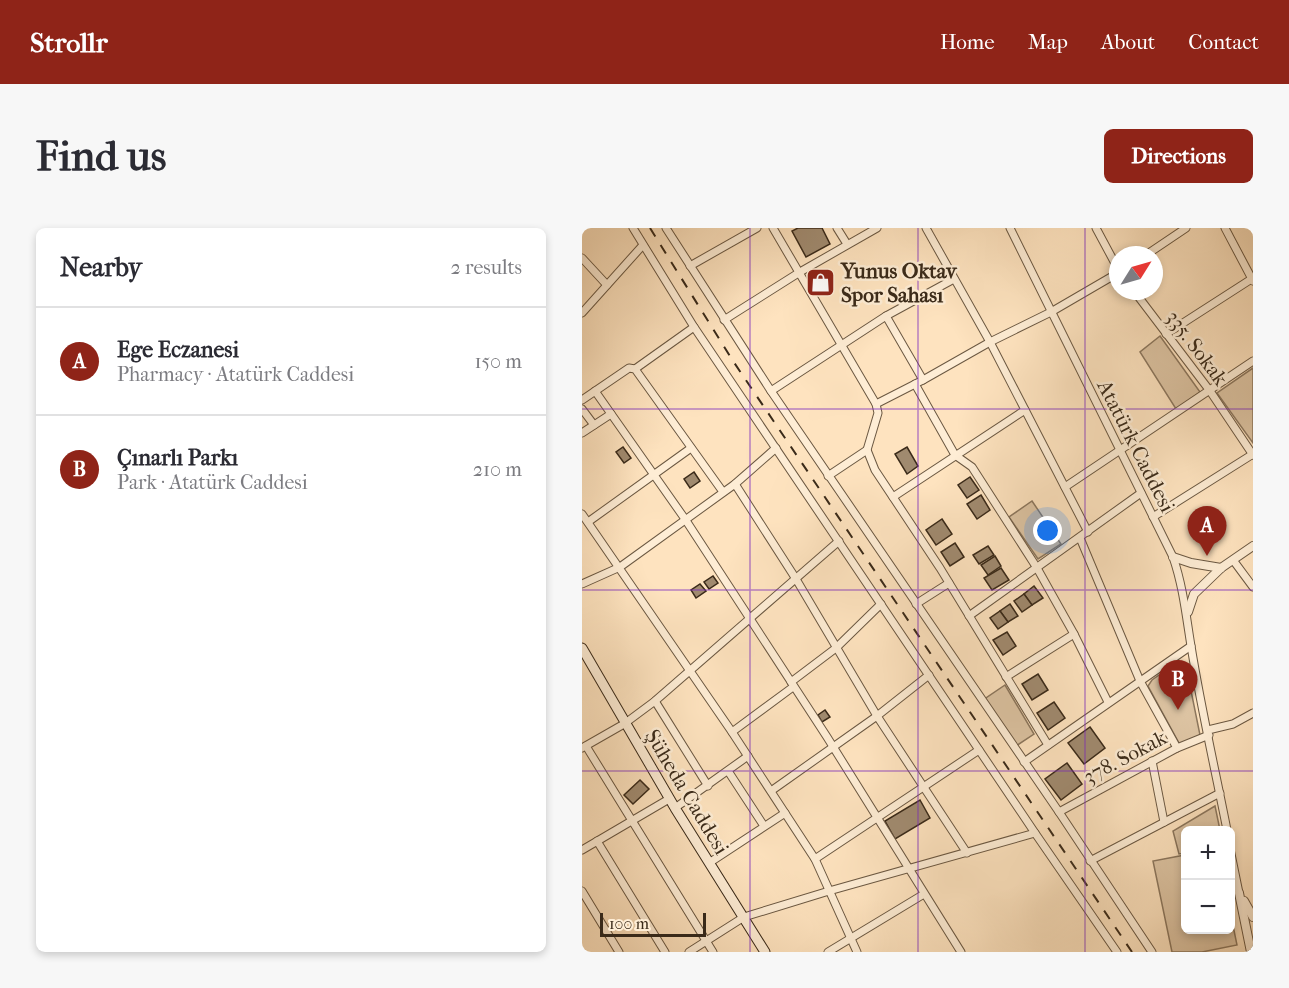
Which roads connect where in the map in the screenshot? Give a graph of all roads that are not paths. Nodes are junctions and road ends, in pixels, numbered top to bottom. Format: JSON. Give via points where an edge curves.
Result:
{"nodes":[{"id":1,"x":633,"y":228,"type":"edge"},
{"id":2,"x":666,"y":228,"type":"edge"},
{"id":3,"x":757,"y":228,"type":"edge"},
{"id":4,"x":773,"y":228,"type":"edge"},
{"id":5,"x":837,"y":228,"type":"edge"},
{"id":6,"x":877,"y":228,"type":"edge"},
{"id":7,"x":926,"y":228,"type":"edge"},
{"id":8,"x":1010,"y":228,"type":"edge"},
{"id":9,"x":1096,"y":228,"type":"edge"},
{"id":10,"x":1186,"y":228,"type":"edge"},
{"id":11,"x":1225,"y":228,"type":"edge"},
{"id":12,"x":847,"y":244,"type":"junction"},
{"id":13,"x":643,"y":245,"type":"junction"},
{"id":14,"x":1159,"y":246,"type":"edge"},
{"id":15,"x":1109,"y":252,"type":"edge"},
{"id":16,"x":582,"y":258,"type":"edge"},
{"id":17,"x":690,"y":266,"type":"junction"},
{"id":18,"x":800,"y":272,"type":"junction"},
{"id":19,"x":1109,"y":278,"type":"edge"},
{"id":20,"x":954,"y":279,"type":"junction"},
{"id":21,"x":1253,"y":280,"type":"edge"},
{"id":22,"x":607,"y":285,"type":"junction"},
{"id":23,"x":1141,"y":300,"type":"edge"},
{"id":24,"x":1051,"y":312,"type":"junction"},
{"id":25,"x":582,"y":313,"type":"edge"},
{"id":26,"x":886,"y":315,"type":"junction"},
{"id":27,"x":724,"y":320,"type":"junction"},
{"id":28,"x":694,"y":327,"type":"junction"},
{"id":29,"x":1166,"y":334,"type":"junction"},
{"id":30,"x":990,"y":342,"type":"junction"},
{"id":31,"x":842,"y":343,"type":"junction"},
{"id":32,"x":1253,"y":361,"type":"edge"},
{"id":33,"x":635,"y":369,"type":"junction"},
{"id":34,"x":919,"y":382,"type":"junction"},
{"id":35,"x":595,"y":391,"type":"junction"},
{"id":36,"x":771,"y":391,"type":"junction"},
{"id":37,"x":1210,"y":391,"type":"junction"},
{"id":38,"x":582,"y":400,"type":"edge"},
{"id":39,"x":876,"y":404,"type":"junction"},
{"id":40,"x":582,"y":409,"type":"edge"},
{"id":41,"x":1025,"y":410,"type":"junction"},
{"id":42,"x":611,"y":414,"type":"junction"},
{"id":43,"x":594,"y":425,"type":"junction"},
{"id":44,"x":582,"y":433,"type":"edge"},
{"id":45,"x":691,"y":448,"type":"junction"},
{"id":46,"x":776,"y":448,"type":"junction"},
{"id":47,"x":867,"y":450,"type":"junction"},
{"id":48,"x":1119,"y":451,"type":"junction"},
{"id":49,"x":954,"y":455,"type":"junction"},
{"id":50,"x":1253,"y":455,"type":"edge"},
{"id":51,"x":654,"y":473,"type":"junction"},
{"id":52,"x":828,"y":476,"type":"junction"},
{"id":53,"x":735,"y":484,"type":"junction"},
{"id":54,"x":1065,"y":487,"type":"junction"},
{"id":55,"x":723,"y":492,"type":"junction"},
{"id":56,"x":1141,"y":493,"type":"junction"},
{"id":57,"x":892,"y":497,"type":"junction"},
{"id":58,"x":582,"y":513,"type":"edge"},
{"id":59,"x":1153,"y":517,"type":"junction"},
{"id":60,"x":685,"y":519,"type":"junction"},
{"id":61,"x":588,"y":522,"type":"junction"},
{"id":62,"x":1088,"y":532,"type":"junction"},
{"id":63,"x":1080,"y":538,"type":"junction"},
{"id":64,"x":839,"y":541,"type":"junction"},
{"id":65,"x":1253,"y":546,"type":"edge"},
{"id":66,"x":1173,"y":556,"type":"junction"},
{"id":67,"x":1233,"y":560,"type":"junction"},
{"id":68,"x":620,"y":567,"type":"junction"},
{"id":69,"x":1037,"y":568,"type":"junction"},
{"id":70,"x":1221,"y":568,"type":"junction"},
{"id":71,"x":795,"y":579,"type":"junction"},
{"id":72,"x":949,"y":583,"type":"junction"},
{"id":73,"x":582,"y":585,"type":"edge"},
{"id":74,"x":1253,"y":587,"type":"edge"},
{"id":75,"x":882,"y":604,"type":"junction"},
{"id":76,"x":916,"y":604,"type":"junction"},
{"id":77,"x":1188,"y":612,"type":"junction"},
{"id":78,"x":969,"y":616,"type":"junction"},
{"id":79,"x":750,"y":620,"type":"junction"},
{"id":80,"x":1074,"y":634,"type":"junction"},
{"id":81,"x":1191,"y":646,"type":"junction"},
{"id":82,"x":582,"y":648,"type":"edge"},
{"id":83,"x":836,"y":648,"type":"junction"},
{"id":84,"x":690,"y":670,"type":"junction"},
{"id":85,"x":929,"y":675,"type":"junction"},
{"id":86,"x":1006,"y":677,"type":"junction"},
{"id":87,"x":1140,"y":681,"type":"junction"},
{"id":88,"x":792,"y":685,"type":"junction"},
{"id":89,"x":656,"y":701,"type":"junction"},
{"id":90,"x":1108,"y":702,"type":"junction"},
{"id":91,"x":1253,"y":713,"type":"edge"},
{"id":92,"x":877,"y":716,"type":"junction"},
{"id":93,"x":624,"y":724,"type":"junction"},
{"id":94,"x":732,"y":732,"type":"junction"},
{"id":95,"x":1208,"y":732,"type":"junction"},
{"id":96,"x":1048,"y":744,"type":"junction"},
{"id":97,"x":584,"y":747,"type":"edge"},
{"id":98,"x":834,"y":748,"type":"junction"},
{"id":99,"x":1177,"y":748,"type":"junction"},
{"id":100,"x":980,"y":750,"type":"junction"},
{"id":101,"x":748,"y":756,"type":"junction"},
{"id":102,"x":1152,"y":761,"type":"junction"},
{"id":103,"x":1024,"y":762,"type":"junction"},
{"id":104,"x":728,"y":771,"type":"junction"},
{"id":105,"x":708,"y":786,"type":"junction"},
{"id":106,"x":924,"y":788,"type":"junction"},
{"id":107,"x":771,"y":792,"type":"junction"},
{"id":108,"x":1220,"y":792,"type":"junction"},
{"id":109,"x":669,"y":799,"type":"junction"},
{"id":110,"x":675,"y":808,"type":"junction"},
{"id":111,"x":1059,"y":812,"type":"junction"},
{"id":112,"x":785,"y":813,"type":"junction"},
{"id":113,"x":876,"y":818,"type":"junction"},
{"id":114,"x":631,"y":821,"type":"junction"},
{"id":115,"x":1164,"y":822,"type":"junction"},
{"id":116,"x":764,"y":826,"type":"junction"},
{"id":117,"x":1226,"y":826,"type":"edge"},
{"id":118,"x":1035,"y":833,"type":"junction"},
{"id":119,"x":597,"y":841,"type":"junction"},
{"id":120,"x":582,"y":850,"type":"edge"},
{"id":121,"x":967,"y":853,"type":"junction"},
{"id":122,"x":816,"y":859,"type":"junction"},
{"id":123,"x":1090,"y":861,"type":"junction"},
{"id":124,"x":709,"y":863,"type":"junction"},
{"id":125,"x":909,"y":870,"type":"junction"},
{"id":126,"x":1235,"y":873,"type":"edge"},
{"id":127,"x":582,"y":891,"type":"edge"},
{"id":128,"x":829,"y":891,"type":"junction"},
{"id":129,"x":1239,"y":893,"type":"junction"},
{"id":130,"x":924,"y":894,"type":"junction"},
{"id":131,"x":1253,"y":917,"type":"edge"},
{"id":132,"x":744,"y":918,"type":"junction"},
{"id":133,"x":1250,"y":925,"type":"edge"},
{"id":134,"x":851,"y":939,"type":"junction"},
{"id":135,"x":706,"y":941,"type":"junction"},
{"id":136,"x":619,"y":952,"type":"edge"},
{"id":137,"x":665,"y":952,"type":"edge"},
{"id":138,"x":689,"y":952,"type":"edge"},
{"id":139,"x":713,"y":952,"type":"edge"},
{"id":140,"x":765,"y":952,"type":"edge"},
{"id":141,"x":828,"y":952,"type":"edge"},
{"id":142,"x":857,"y":952,"type":"edge"},
{"id":143,"x":961,"y":952,"type":"edge"},
{"id":144,"x":1117,"y":952,"type":"edge"},
{"id":145,"x":1152,"y":952,"type":"edge"},
{"id":146,"x":1252,"y":952,"type":"edge"}],
"edges":[{"from":1,"to":13,"type":"street"},
{"from":2,"to":17,"type":"street"},
{"from":3,"to":17,"type":"street"},
{"from":4,"to":18,"type":"street"},
{"from":5,"to":12,"type":"street"},
{"from":6,"to":12,"type":"street"},
{"from":7,"to":20,"type":"street"},
{"from":8,"to":24,"type":"street","name":"Atatürk Caddesi"},
{"from":9,"to":15,"type":"street"},
{"from":10,"to":14,"type":"street"},
{"from":11,"to":21,"type":"street"},
{"from":12,"to":18,"type":"street"},
{"from":13,"to":22,"type":"street"},
{"from":13,"to":28,"type":"street"},
{"from":16,"to":22,"type":"street"},
{"from":17,"to":27,"type":"street"},
{"from":18,"to":27,"type":"street"},
{"from":18,"to":31,"type":"street"},
{"from":19,"to":24,"type":"street"},
{"from":20,"to":26,"type":"street"},
{"from":20,"to":30,"type":"street"},
{"from":21,"to":29,"type":"street"},
{"from":22,"to":25,"type":"street"},
{"from":23,"to":29,"type":"street","name":"335. Sokak"},
{"from":24,"to":30,"type":"street"},
{"from":24,"to":48,"type":"street","name":"Atatürk Caddesi"},
{"from":26,"to":31,"type":"street"},
{"from":26,"to":34,"type":"street"},
{"from":27,"to":36,"type":"street"},
{"from":28,"to":33,"type":"street"},
{"from":28,"to":46,"type":"street"},
{"from":29,"to":37,"type":"street","name":"335. Sokak"},
{"from":30,"to":34,"type":"street"},
{"from":30,"to":41,"type":"street"},
{"from":31,"to":36,"type":"street"},
{"from":31,"to":39,"type":"street"},
{"from":32,"to":37,"type":"street"},
{"from":33,"to":35,"type":"street","via":[[628,368]]},
{"from":33,"to":45,"type":"street"},
{"from":34,"to":39,"type":"street"},
{"from":34,"to":49,"type":"street"},
{"from":35,"to":38,"type":"street"},
{"from":35,"to":42,"type":"street"},
{"from":36,"to":52,"type":"street"},
{"from":37,"to":48,"type":"street"},
{"from":37,"to":50,"type":"street","name":"335. Sokak"},
{"from":39,"to":47,"type":"street","via":[[878,413]]},
{"from":40,"to":43,"type":"street"},
{"from":41,"to":49,"type":"street"},
{"from":41,"to":54,"type":"street"},
{"from":42,"to":43,"type":"street"},
{"from":42,"to":51,"type":"street"},
{"from":43,"to":44,"type":"street"},
{"from":45,"to":51,"type":"street"},
{"from":45,"to":55,"type":"street"},
{"from":46,"to":53,"type":"street"},
{"from":46,"to":64,"type":"street"},
{"from":47,"to":52,"type":"street"},
{"from":47,"to":57,"type":"street"},
{"from":48,"to":54,"type":"street"},
{"from":48,"to":56,"type":"street","name":"Atatürk Caddesi"},
{"from":49,"to":57,"type":"street"},
{"from":49,"to":69,"type":"street","via":[[972,467]]},
{"from":50,"to":59,"type":"street"},
{"from":51,"to":60,"type":"street"},
{"from":51,"to":61,"type":"street"},
{"from":52,"to":76,"type":"street"},
{"from":53,"to":55,"type":"street"},
{"from":53,"to":71,"type":"street"},
{"from":54,"to":62,"type":"street"},
{"from":55,"to":60,"type":"street"},
{"from":56,"to":59,"type":"street","name":"Atatürk Caddesi"},
{"from":56,"to":62,"type":"street"},
{"from":57,"to":72,"type":"street"},
{"from":58,"to":61,"type":"street"},
{"from":59,"to":66,"type":"street","name":"Atatürk Caddesi"},
{"from":60,"to":68,"type":"street"},
{"from":60,"to":79,"type":"street"},
{"from":61,"to":68,"type":"street"},
{"from":62,"to":63,"type":"street"},
{"from":63,"to":69,"type":"street"},
{"from":63,"to":87,"type":"street"},
{"from":64,"to":71,"type":"street"},
{"from":64,"to":75,"type":"street"},
{"from":65,"to":67,"type":"street"},
{"from":66,"to":70,"type":"street"},
{"from":66,"to":77,"type":"street","name":"Atatürk Caddesi"},
{"from":67,"to":70,"type":"street"},
{"from":67,"to":74,"type":"street"},
{"from":68,"to":73,"type":"street"},
{"from":68,"to":84,"type":"street"},
{"from":69,"to":78,"type":"street"},
{"from":69,"to":80,"type":"street"},
{"from":70,"to":77,"type":"street","via":[[1194,594]]},
{"from":71,"to":79,"type":"street"},
{"from":71,"to":83,"type":"street"},
{"from":72,"to":76,"type":"street"},
{"from":72,"to":78,"type":"street"},
{"from":75,"to":83,"type":"street"},
{"from":75,"to":85,"type":"street"},
{"from":76,"to":103,"type":"street"},
{"from":77,"to":81,"type":"street","name":"Atatürk Caddesi"},
{"from":78,"to":86,"type":"street"},
{"from":79,"to":84,"type":"street"},
{"from":79,"to":88,"type":"street"},
{"from":80,"to":86,"type":"street"},
{"from":80,"to":90,"type":"street"},
{"from":81,"to":87,"type":"street"},
{"from":81,"to":95,"type":"street","name":"Atatürk Caddesi"},
{"from":82,"to":93,"type":"main road","name":"Şüheda Caddesi"},
{"from":83,"to":88,"type":"street"},
{"from":83,"to":92,"type":"street"},
{"from":84,"to":89,"type":"street"},
{"from":84,"to":94,"type":"street"},
{"from":85,"to":92,"type":"street"},
{"from":85,"to":100,"type":"street"},
{"from":86,"to":96,"type":"street"},
{"from":87,"to":90,"type":"street"},
{"from":87,"to":99,"type":"street"},
{"from":88,"to":94,"type":"street"},
{"from":88,"to":98,"type":"street"},
{"from":89,"to":93,"type":"street"},
{"from":89,"to":105,"type":"street"},
{"from":90,"to":96,"type":"street"},
{"from":91,"to":95,"type":"street","name":"378. Sokak"},
{"from":92,"to":98,"type":"street"},
{"from":92,"to":106,"type":"street"},
{"from":93,"to":97,"type":"street"},
{"from":93,"to":109,"type":"main road","name":"Şüheda Caddesi"},
{"from":94,"to":101,"type":"street"},
{"from":95,"to":99,"type":"street","name":"378. Sokak"},
{"from":95,"to":108,"type":"street","name":"Atatürk Caddesi"},
{"from":96,"to":103,"type":"street"},
{"from":97,"to":114,"type":"street"},
{"from":98,"to":107,"type":"street"},
{"from":98,"to":113,"type":"street"},
{"from":99,"to":102,"type":"street","name":"378. Sokak"},
{"from":100,"to":106,"type":"street"},
{"from":100,"to":118,"type":"street"},
{"from":101,"to":104,"type":"street"},
{"from":101,"to":107,"type":"street"},
{"from":102,"to":111,"type":"street","name":"378. Sokak"},
{"from":102,"to":115,"type":"street"},
{"from":103,"to":111,"type":"street"},
{"from":104,"to":105,"type":"street"},
{"from":104,"to":116,"type":"street"},
{"from":105,"to":110,"type":"street"},
{"from":106,"to":113,"type":"street"},
{"from":106,"to":121,"type":"street"},
{"from":107,"to":112,"type":"street"},
{"from":108,"to":115,"type":"street"},
{"from":108,"to":117,"type":"street","name":"Atatürk Caddesi"},
{"from":109,"to":110,"type":"main road","name":"Şüheda Caddesi"},
{"from":109,"to":114,"type":"street"},
{"from":110,"to":124,"type":"main road","name":"Şüheda Caddesi"},
{"from":111,"to":123,"type":"street"},
{"from":112,"to":116,"type":"street"},
{"from":112,"to":122,"type":"street"},
{"from":113,"to":122,"type":"street"},
{"from":113,"to":125,"type":"street"},
{"from":114,"to":119,"type":"street"},
{"from":114,"to":135,"type":"street"},
{"from":115,"to":123,"type":"street"},
{"from":116,"to":124,"type":"street"},
{"from":118,"to":121,"type":"street"},
{"from":118,"to":144,"type":"street"},
{"from":119,"to":120,"type":"street"},
{"from":119,"to":137,"type":"street"},
{"from":121,"to":125,"type":"street"},
{"from":122,"to":128,"type":"street"},
{"from":123,"to":145,"type":"street"},
{"from":124,"to":132,"type":"main road","name":"Şüheda Caddesi"},
{"from":125,"to":128,"type":"street"},
{"from":125,"to":130,"type":"street"},
{"from":126,"to":129,"type":"street"},
{"from":127,"to":136,"type":"street"},
{"from":128,"to":132,"type":"street"},
{"from":128,"to":134,"type":"street"},
{"from":129,"to":131,"type":"street"},
{"from":129,"to":133,"type":"street"},
{"from":130,"to":134,"type":"street"},
{"from":130,"to":143,"type":"street"},
{"from":132,"to":135,"type":"street"},
{"from":132,"to":140,"type":"main road","name":"Şüheda Caddesi"},
{"from":133,"to":146,"type":"street"},
{"from":134,"to":141,"type":"street"},
{"from":134,"to":142,"type":"street"},
{"from":135,"to":138,"type":"street"},
{"from":135,"to":139,"type":"street"}]}
